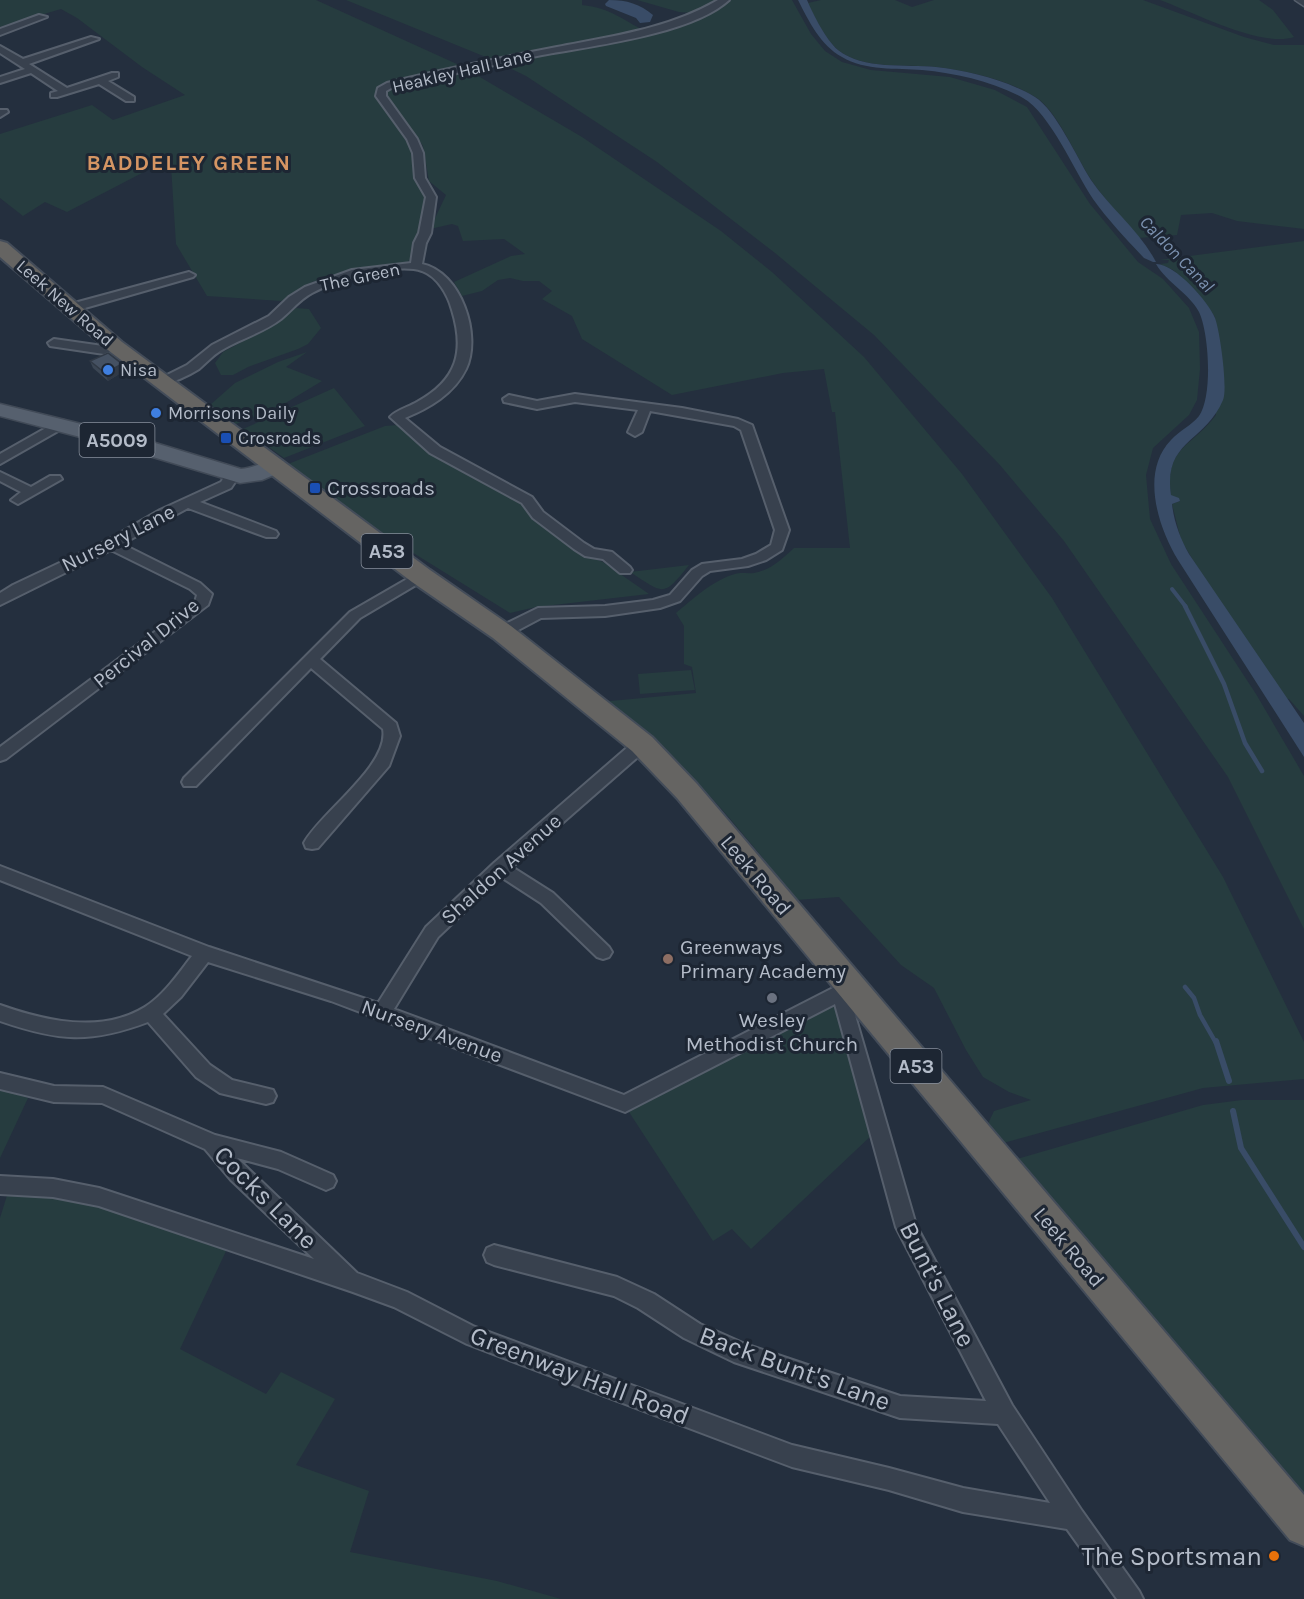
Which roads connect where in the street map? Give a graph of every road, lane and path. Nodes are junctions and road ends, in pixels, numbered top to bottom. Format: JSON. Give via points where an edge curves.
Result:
{"nodes":[{"id":1,"x":725,"y":0,"type":"edge"},
{"id":2,"x":42,"y":17,"type":"dead end"},
{"id":3,"x":0,"y":32,"type":"edge"},
{"id":4,"x":94,"y":39,"type":"dead end"},
{"id":5,"x":0,"y":49,"type":"edge"},
{"id":6,"x":21,"y":63,"type":"junction"},
{"id":7,"x":32,"y":70,"type":"junction"},
{"id":8,"x":115,"y":75,"type":"dead end"},
{"id":9,"x":0,"y":80,"type":"edge"},
{"id":10,"x":100,"y":80,"type":"junction"},
{"id":11,"x":64,"y":92,"type":"junction"},
{"id":12,"x":53,"y":95,"type":"dead end"},
{"id":13,"x":130,"y":99,"type":"dead end"},
{"id":14,"x":0,"y":248,"type":"edge"},
{"id":15,"x":416,"y":265,"type":"junction"},
{"id":16,"x":184,"y":279,"type":"dead end"},
{"id":17,"x":71,"y":308,"type":"junction"},
{"id":18,"x":54,"y":343,"type":"dead end"},
{"id":19,"x":115,"y":346,"type":"junction"},
{"id":20,"x":161,"y":381,"type":"junction"},
{"id":21,"x":509,"y":399,"type":"dead end"},
{"id":22,"x":646,"y":406,"type":"junction"},
{"id":23,"x":0,"y":410,"type":"edge"},
{"id":24,"x":60,"y":424,"type":"junction"},
{"id":25,"x":636,"y":432,"type":"dead end"},
{"id":26,"x":0,"y":460,"type":"edge"},
{"id":27,"x":267,"y":460,"type":"junction"},
{"id":28,"x":230,"y":472,"type":"junction"},
{"id":29,"x":0,"y":476,"type":"edge"},
{"id":30,"x":55,"y":479,"type":"dead end"},
{"id":31,"x":31,"y":492,"type":"junction"},
{"id":32,"x":18,"y":500,"type":"dead end"},
{"id":33,"x":188,"y":502,"type":"junction"},
{"id":34,"x":271,"y":534,"type":"dead end"},
{"id":35,"x":111,"y":544,"type":"junction"},
{"id":36,"x":625,"y":570,"type":"dead end"},
{"id":37,"x":421,"y":576,"type":"junction"},
{"id":38,"x":0,"y":584,"type":"edge"},
{"id":39,"x":18,"y":588,"type":"junction"},
{"id":40,"x":0,"y":600,"type":"edge"},
{"id":41,"x":502,"y":632,"type":"junction"},
{"id":42,"x":311,"y":660,"type":"junction"},
{"id":43,"x":642,"y":744,"type":"junction"},
{"id":44,"x":0,"y":755,"type":"edge"},
{"id":45,"x":190,"y":782,"type":"dead end"},
{"id":46,"x":312,"y":843,"type":"dead end"},
{"id":47,"x":500,"y":868,"type":"junction"},
{"id":48,"x":0,"y":873,"type":"edge"},
{"id":49,"x":204,"y":952,"type":"junction"},
{"id":50,"x":603,"y":952,"type":"dead end"},
{"id":51,"x":845,"y":992,"type":"junction"},
{"id":52,"x":383,"y":1012,"type":"junction"},
{"id":53,"x":152,"y":1013,"type":"junction"},
{"id":54,"x":0,"y":1014,"type":"edge"},
{"id":55,"x":0,"y":1081,"type":"edge"},
{"id":56,"x":266,"y":1096,"type":"dead end"},
{"id":57,"x":212,"y":1143,"type":"junction"},
{"id":58,"x":326,"y":1181,"type":"dead end"},
{"id":59,"x":0,"y":1185,"type":"edge"},
{"id":60,"x":494,"y":1255,"type":"dead end"},
{"id":61,"x":353,"y":1281,"type":"junction"},
{"id":62,"x":1004,"y":1413,"type":"junction"},
{"id":63,"x":1074,"y":1520,"type":"junction"},
{"id":64,"x":1304,"y":1526,"type":"edge"},
{"id":65,"x":1131,"y":1599,"type":"edge"}],
"edges":[{"from":1,"to":15,"type":"street","name":"Heakley Hall Lane","via":[[685,22],[640,35],[461,68],[381,90],[381,96],[412,139],[418,153],[420,178],[431,197]]},
{"from":2,"to":3,"type":"street"},
{"from":4,"to":6,"type":"street"},
{"from":5,"to":6,"type":"street"},
{"from":6,"to":7,"type":"street"},
{"from":7,"to":9,"type":"street"},
{"from":7,"to":11,"type":"street"},
{"from":8,"to":10,"type":"street"},
{"from":10,"to":11,"type":"street"},
{"from":10,"to":13,"type":"street"},
{"from":11,"to":12,"type":"street"},
{"from":14,"to":17,"type":"highway","name":"Leek New Road","number":"A53"},
{"from":15,"to":20,"type":"street","name":"The Green","via":[[353,274],[311,288],[292,299],[276,317]]},
{"from":15,"to":36,"type":"street","name":"The Green","via":[[444,280],[455,296],[466,349],[459,369],[443,389],[422,406],[396,417],[435,450],[527,500],[538,515],[579,546],[590,553],[607,555]]},
{"from":16,"to":17,"type":"street"},
{"from":17,"to":19,"type":"highway","name":"Leek New Road","number":"A53"},
{"from":18,"to":19,"type":"street","via":[[104,350]]},
{"from":19,"to":20,"type":"highway","name":"Leek New Road","number":"A53"},
{"from":20,"to":27,"type":"highway","name":"Leek New Road","number":"A53"},
{"from":21,"to":22,"type":"street","via":[[528,404],[575,398]]},
{"from":22,"to":25,"type":"street"},
{"from":22,"to":41,"type":"street","via":[[747,428],[782,530],[777,547],[744,563],[706,567],[675,598],[655,605],[538,613]]},
{"from":23,"to":24,"type":"main road","number":"A5009"},
{"from":24,"to":26,"type":"street"},
{"from":24,"to":28,"type":"main road","number":"A5009"},
{"from":27,"to":28,"type":"main road","number":"A5009","via":[[254,475]]},
{"from":27,"to":37,"type":"highway","name":"Leek Road","number":"A53"},
{"from":28,"to":33,"type":"street","name":"Nursery Lane","via":[[226,485]]},
{"from":29,"to":31,"type":"street"},
{"from":30,"to":31,"type":"street"},
{"from":31,"to":32,"type":"street"},
{"from":33,"to":34,"type":"street"},
{"from":33,"to":35,"type":"street","name":"Nursery Lane"},
{"from":35,"to":39,"type":"street","name":"Nursery Lane"},
{"from":35,"to":44,"type":"street","name":"Percival Drive","via":[[195,586],[205,594],[201,604]]},
{"from":37,"to":41,"type":"highway","name":"Leek Road","number":"A53"},
{"from":37,"to":42,"type":"street","via":[[355,615]]},
{"from":38,"to":39,"type":"street"},
{"from":39,"to":40,"type":"street","name":"Nursery Lane"},
{"from":41,"to":43,"type":"highway","name":"Leek Road","number":"A53"},
{"from":42,"to":45,"type":"street"},
{"from":42,"to":46,"type":"street","via":[[390,727],[392,736],[383,762]]},
{"from":43,"to":47,"type":"street","name":"Shaldon Avenue"},
{"from":43,"to":51,"type":"highway","name":"Leek Road","number":"A53","via":[[687,791]]},
{"from":47,"to":50,"type":"street","via":[[548,898]]},
{"from":47,"to":52,"type":"street","name":"Shaldon Avenue","via":[[432,932]]},
{"from":48,"to":49,"type":"street","name":"Nursery Avenue"},
{"from":49,"to":52,"type":"street","name":"Nursery Avenue"},
{"from":49,"to":53,"type":"street","via":[[176,990]]},
{"from":51,"to":52,"type":"street","name":"Nursery Avenue","via":[[626,1104]]},
{"from":51,"to":62,"type":"street","name":"Bunt's Lane","via":[[846,1010],[906,1227]]},
{"from":51,"to":64,"type":"highway","name":"Leek Road","number":"A53"},
{"from":53,"to":54,"type":"street","via":[[115,1028],[77,1032],[37,1027]]},
{"from":53,"to":56,"type":"street","via":[[203,1071],[227,1087]]},
{"from":55,"to":57,"type":"street","name":"Cocks Lane","via":[[54,1094],[103,1095]]},
{"from":57,"to":58,"type":"street","via":[[281,1161]]},
{"from":57,"to":61,"type":"street","name":"Cocks Lane","via":[[238,1174]]},
{"from":59,"to":61,"type":"street","name":"Greenway Hall Road","via":[[53,1188],[99,1197]]},
{"from":60,"to":62,"type":"street","name":"Back Bunt's Lane","via":[[617,1287],[692,1331],[742,1354],[900,1407]]},
{"from":61,"to":63,"type":"street","name":"Greenway Hall Road","via":[[400,1299],[467,1334],[792,1456],[963,1500]]},
{"from":62,"to":63,"type":"street","name":"Bunt's Lane"},
{"from":63,"to":65,"type":"street"}]}
